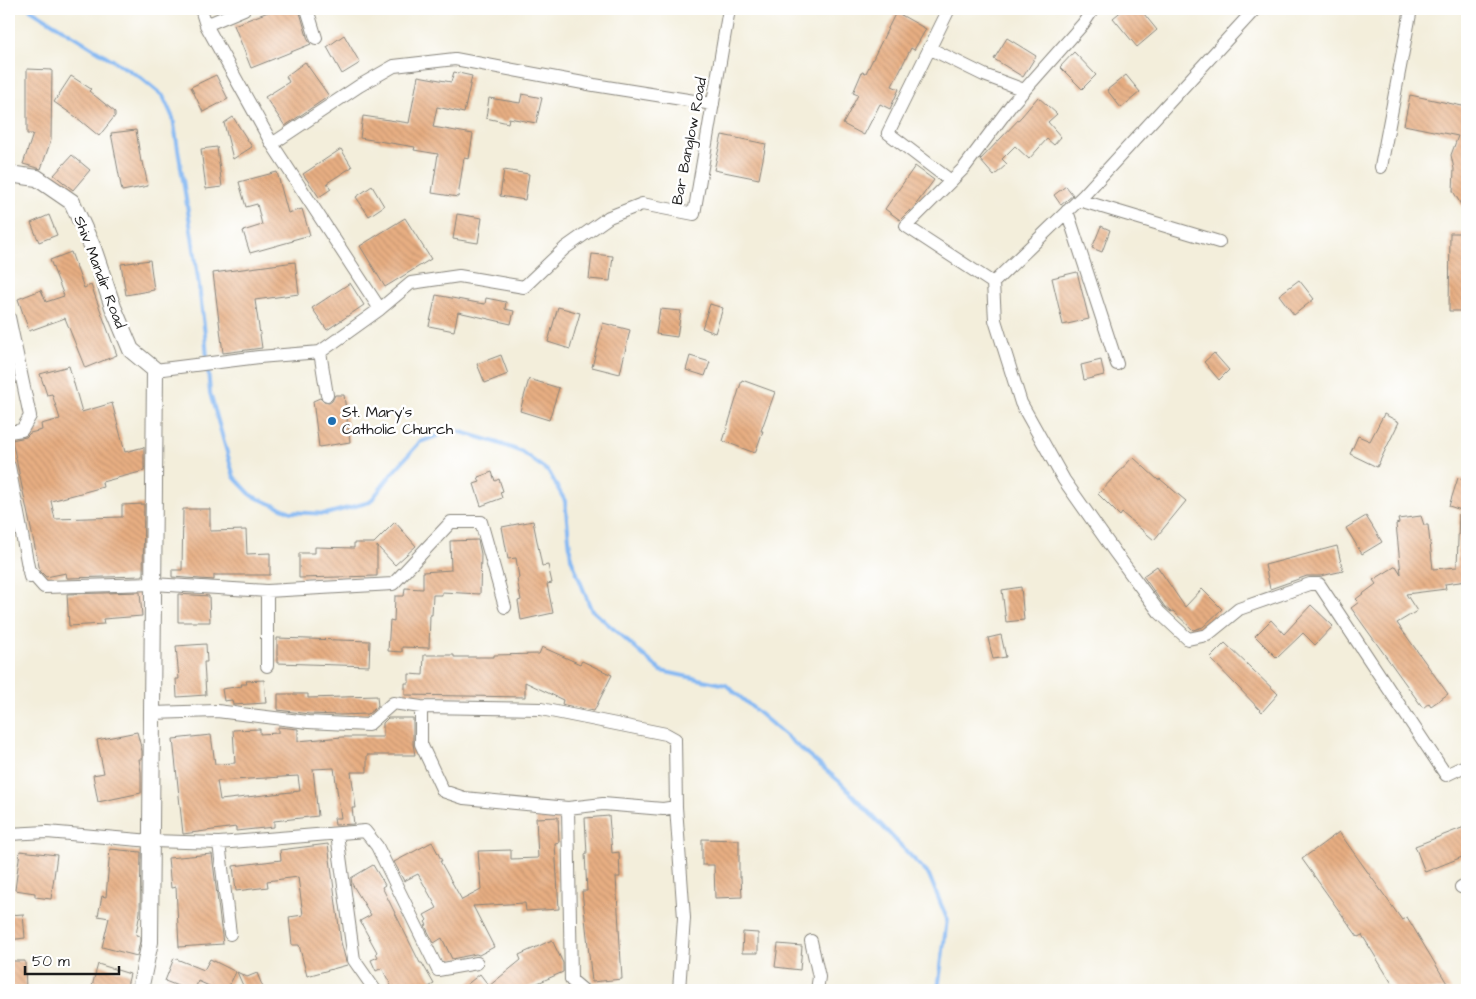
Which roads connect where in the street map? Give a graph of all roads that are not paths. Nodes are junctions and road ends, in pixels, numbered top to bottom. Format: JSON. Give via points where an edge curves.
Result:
{"nodes":[{"id":1,"x":201,"y":9,"type":"edge"},
{"id":2,"x":244,"y":9,"type":"edge"},
{"id":3,"x":307,"y":9,"type":"edge"},
{"id":4,"x":729,"y":9,"type":"edge"},
{"id":5,"x":949,"y":9,"type":"edge"},
{"id":6,"x":1093,"y":9,"type":"edge"},
{"id":7,"x":1255,"y":9,"type":"edge"},
{"id":8,"x":1411,"y":9,"type":"edge"},
{"id":9,"x":206,"y":24,"type":"junction"},
{"id":10,"x":316,"y":38,"type":"dead end"},
{"id":11,"x":929,"y":48,"type":"junction"},
{"id":12,"x":1024,"y":90,"type":"junction"},
{"id":13,"x":713,"y":104,"type":"junction"},
{"id":14,"x":272,"y":144,"type":"junction"},
{"id":15,"x":1381,"y":167,"type":"dead end"},
{"id":16,"x":9,"y":175,"type":"edge"},
{"id":17,"x":951,"y":181,"type":"junction"},
{"id":18,"x":1079,"y":200,"type":"junction"},
{"id":19,"x":1067,"y":211,"type":"junction"},
{"id":20,"x":1219,"y":242,"type":"dead end"},
{"id":21,"x":993,"y":283,"type":"junction"},
{"id":22,"x":380,"y":309,"type":"junction"},
{"id":23,"x":9,"y":317,"type":"edge"},
{"id":24,"x":320,"y":352,"type":"junction"},
{"id":25,"x":1116,"y":364,"type":"dead end"},
{"id":26,"x":155,"y":370,"type":"junction"},
{"id":27,"x":327,"y":395,"type":"dead end"},
{"id":28,"x":9,"y":432,"type":"edge"},
{"id":29,"x":9,"y":466,"type":"edge"},
{"id":30,"x":28,"y":569,"type":"junction"},
{"id":31,"x":31,"y":583,"type":"dead end"},
{"id":32,"x":153,"y":584,"type":"junction"},
{"id":33,"x":267,"y":591,"type":"junction"},
{"id":34,"x":506,"y":607,"type":"dead end"},
{"id":35,"x":267,"y":666,"type":"dead end"},
{"id":36,"x":421,"y":707,"type":"junction"},
{"id":37,"x":152,"y":713,"type":"junction"},
{"id":38,"x":1467,"y":765,"type":"edge"},
{"id":39,"x":676,"y":807,"type":"junction"},
{"id":40,"x":568,"y":808,"type":"junction"},
{"id":41,"x":9,"y":834,"type":"edge"},
{"id":42,"x":336,"y":834,"type":"junction"},
{"id":43,"x":151,"y":841,"type":"junction"},
{"id":44,"x":219,"y":843,"type":"junction"},
{"id":45,"x":230,"y":934,"type":"dead end"},
{"id":46,"x":811,"y":941,"type":"dead end"},
{"id":47,"x":477,"y":963,"type":"dead end"},
{"id":48,"x":140,"y":990,"type":"edge"},
{"id":49,"x":375,"y":990,"type":"edge"},
{"id":50,"x":583,"y":990,"type":"edge"},
{"id":51,"x":679,"y":990,"type":"edge"},
{"id":52,"x":817,"y":990,"type":"edge"}],
"edges":[{"from":1,"to":9,"type":"street"},
{"from":2,"to":9,"type":"street"},
{"from":3,"to":10,"type":"street"},
{"from":4,"to":13,"type":"street","name":"Bar Banglow Road"},
{"from":5,"to":11,"type":"street"},
{"from":6,"to":12,"type":"street"},
{"from":7,"to":18,"type":"street"},
{"from":8,"to":15,"type":"street"},
{"from":9,"to":14,"type":"street"},
{"from":11,"to":12,"type":"street"},
{"from":11,"to":17,"type":"street","via":[[888,133]]},
{"from":12,"to":17,"type":"street"},
{"from":13,"to":14,"type":"street","via":[[455,59],[394,66]]},
{"from":13,"to":22,"type":"street","name":"Bar Banglow Road","via":[[694,214],[642,204],[610,217],[565,248],[524,287],[459,276],[411,283]]},
{"from":14,"to":22,"type":"street"},
{"from":16,"to":26,"type":"street","name":"Shiv Mandir Road","via":[[37,178],[72,202],[131,350]]},
{"from":17,"to":21,"type":"street","via":[[906,226]]},
{"from":18,"to":19,"type":"street"},
{"from":18,"to":20,"type":"street"},
{"from":19,"to":21,"type":"street"},
{"from":19,"to":25,"type":"street"},
{"from":21,"to":38,"type":"street","via":[[995,320],[1021,403],[1064,480],[1159,612],[1188,639],[1207,635],[1239,609],[1310,584],[1319,584],[1446,775]]},
{"from":22,"to":24,"type":"street","name":"Bar Banglow Road"},
{"from":23,"to":28,"type":"street","via":[[30,416],[22,430]]},
{"from":24,"to":26,"type":"street"},
{"from":24,"to":27,"type":"street"},
{"from":26,"to":32,"type":"street"},
{"from":29,"to":30,"type":"street"},
{"from":30,"to":31,"type":"street"},
{"from":30,"to":32,"type":"street","via":[[44,587]]},
{"from":32,"to":33,"type":"street"},
{"from":32,"to":37,"type":"street"},
{"from":33,"to":34,"type":"street","via":[[393,584],[451,522],[481,522]]},
{"from":33,"to":35,"type":"street"},
{"from":36,"to":37,"type":"street","via":[[393,703],[368,725],[308,722],[217,711]]},
{"from":36,"to":39,"type":"street","via":[[541,709],[666,734],[675,739]]},
{"from":36,"to":40,"type":"street","via":[[420,744],[443,790],[464,798]]},
{"from":37,"to":43,"type":"street"},
{"from":39,"to":40,"type":"street","via":[[603,804]]},
{"from":39,"to":51,"type":"street","via":[[684,918]]},
{"from":40,"to":50,"type":"street","via":[[571,980]]},
{"from":41,"to":43,"type":"street","via":[[47,832]]},
{"from":42,"to":44,"type":"street"},
{"from":42,"to":47,"type":"street","via":[[365,831],[378,846],[438,970]]},
{"from":42,"to":49,"type":"street","via":[[354,960]]},
{"from":43,"to":44,"type":"street"},
{"from":43,"to":48,"type":"street","via":[[150,942]]},
{"from":44,"to":45,"type":"street"},
{"from":46,"to":52,"type":"street","via":[[819,977]]}]}
